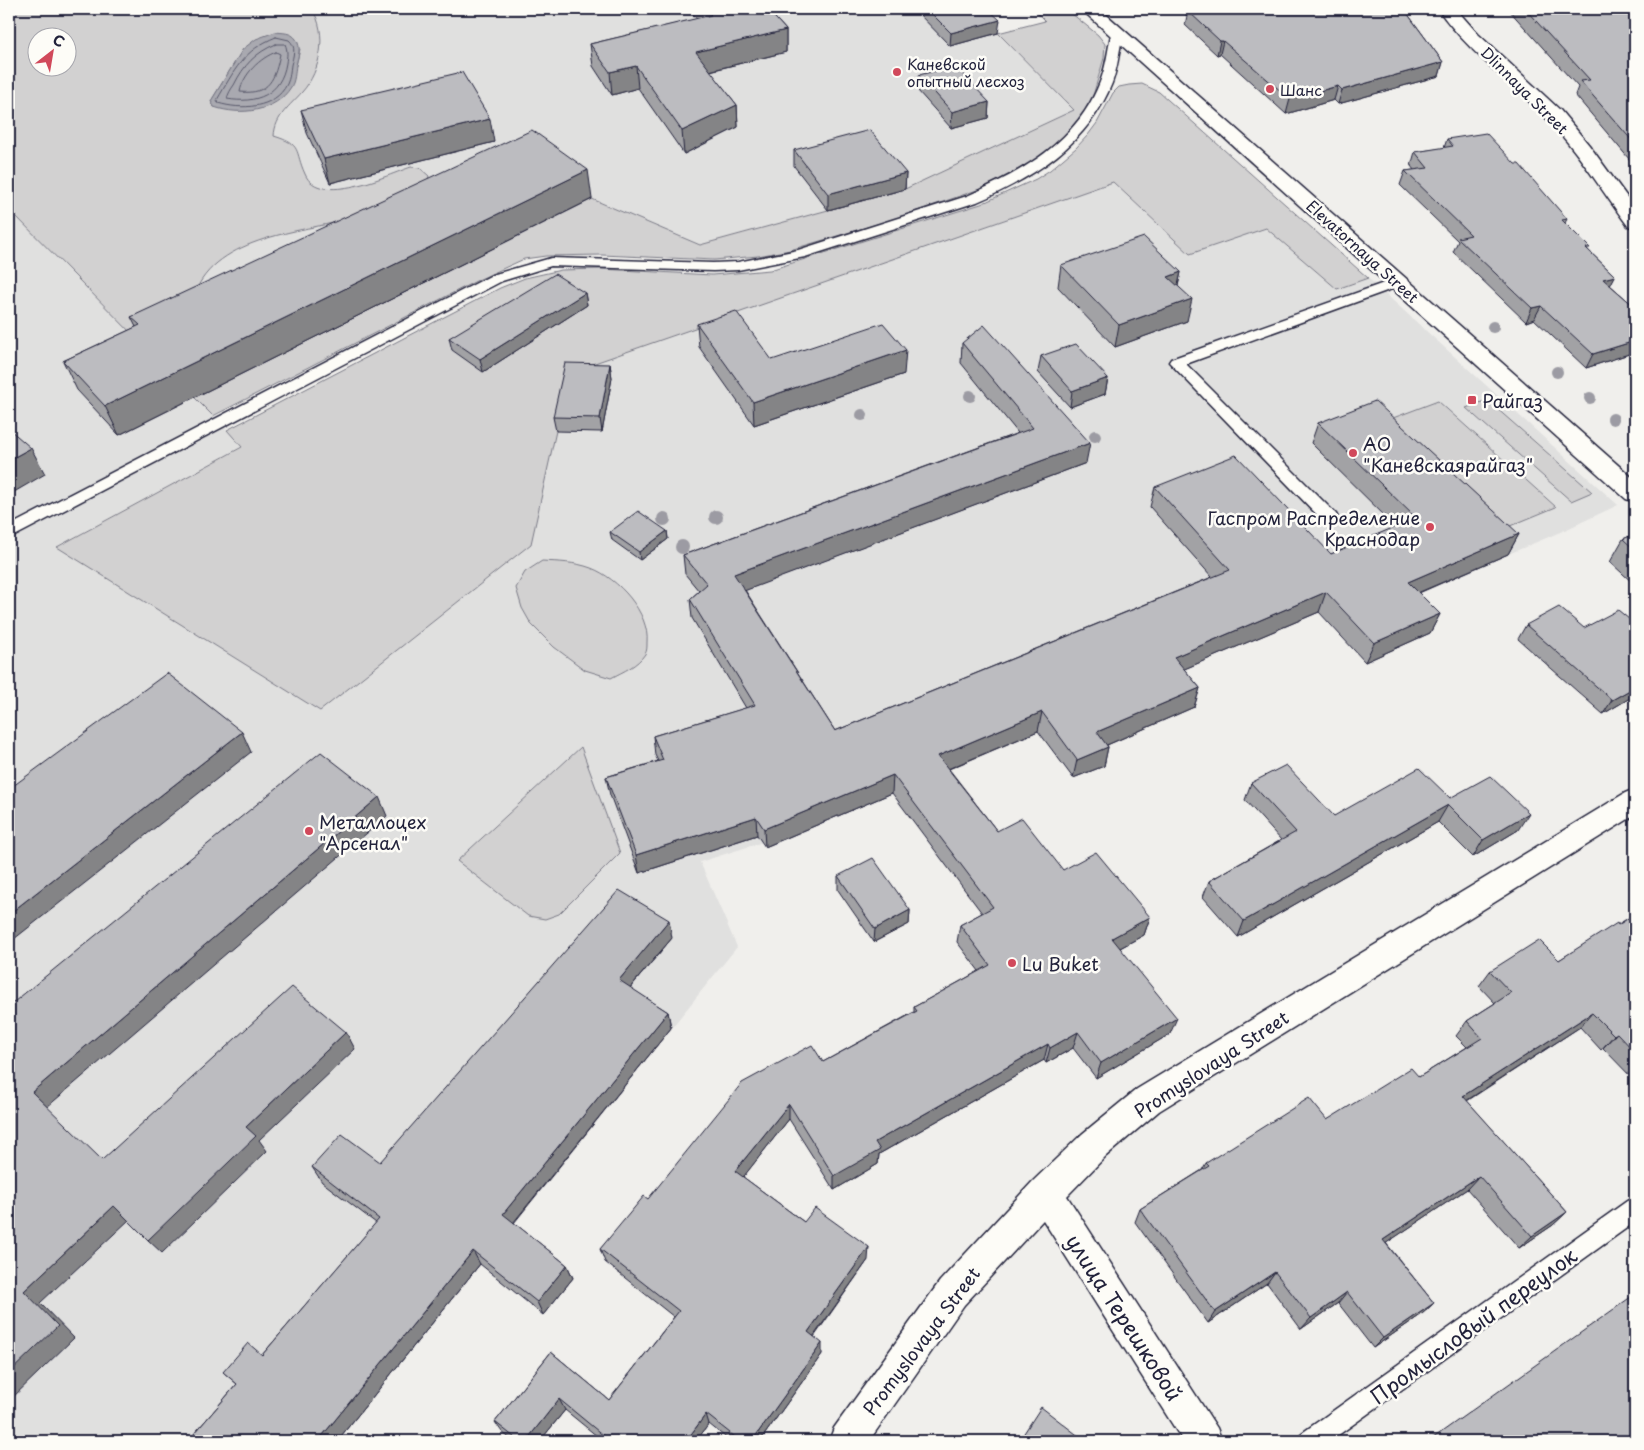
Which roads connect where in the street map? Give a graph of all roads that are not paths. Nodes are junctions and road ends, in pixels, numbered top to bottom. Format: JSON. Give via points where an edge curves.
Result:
{"nodes":[{"id":1,"x":1090,"y":9,"type":"edge"},
{"id":2,"x":1447,"y":9,"type":"edge"},
{"id":3,"x":1117,"y":34,"type":"junction"},
{"id":4,"x":1635,"y":222,"type":"edge"},
{"id":5,"x":1398,"y":282,"type":"junction"},
{"id":6,"x":1635,"y":493,"type":"edge"},
{"id":7,"x":1330,"y":518,"type":"dead end"},
{"id":8,"x":9,"y":533,"type":"edge"},
{"id":9,"x":1635,"y":801,"type":"edge"},
{"id":10,"x":1046,"y":1193,"type":"junction"},
{"id":11,"x":1635,"y":1209,"type":"edge"},
{"id":12,"x":848,"y":1441,"type":"edge"},
{"id":13,"x":1204,"y":1441,"type":"edge"},
{"id":14,"x":1310,"y":1441,"type":"edge"}],
"edges":[{"from":1,"to":3,"type":"street","name":"Elevatornaya Street"},
{"from":2,"to":4,"type":"street","name":"Dlinnaya Street","via":[[1472,38],[1553,114],[1582,148]]},
{"from":3,"to":5,"type":"street","name":"Elevatornaya Street"},
{"from":3,"to":8,"type":"lane","via":[[1104,87],[1082,128],[1056,154],[1017,180],[972,199],[800,254],[738,266],[550,262],[497,278]]},
{"from":5,"to":6,"type":"street","name":"Elevatornaya Street"},
{"from":5,"to":7,"type":"lane","via":[[1176,362]]},
{"from":9,"to":10,"type":"street","name":"Promyslovaya Street","via":[[1148,1100],[1094,1145]]},
{"from":10,"to":12,"type":"street","name":"Promyslovaya Street","via":[[952,1293]]},
{"from":10,"to":13,"type":"street","name":"улица Терешковой"},
{"from":11,"to":14,"type":"lane","name":"Промысловый переулок"}]}
